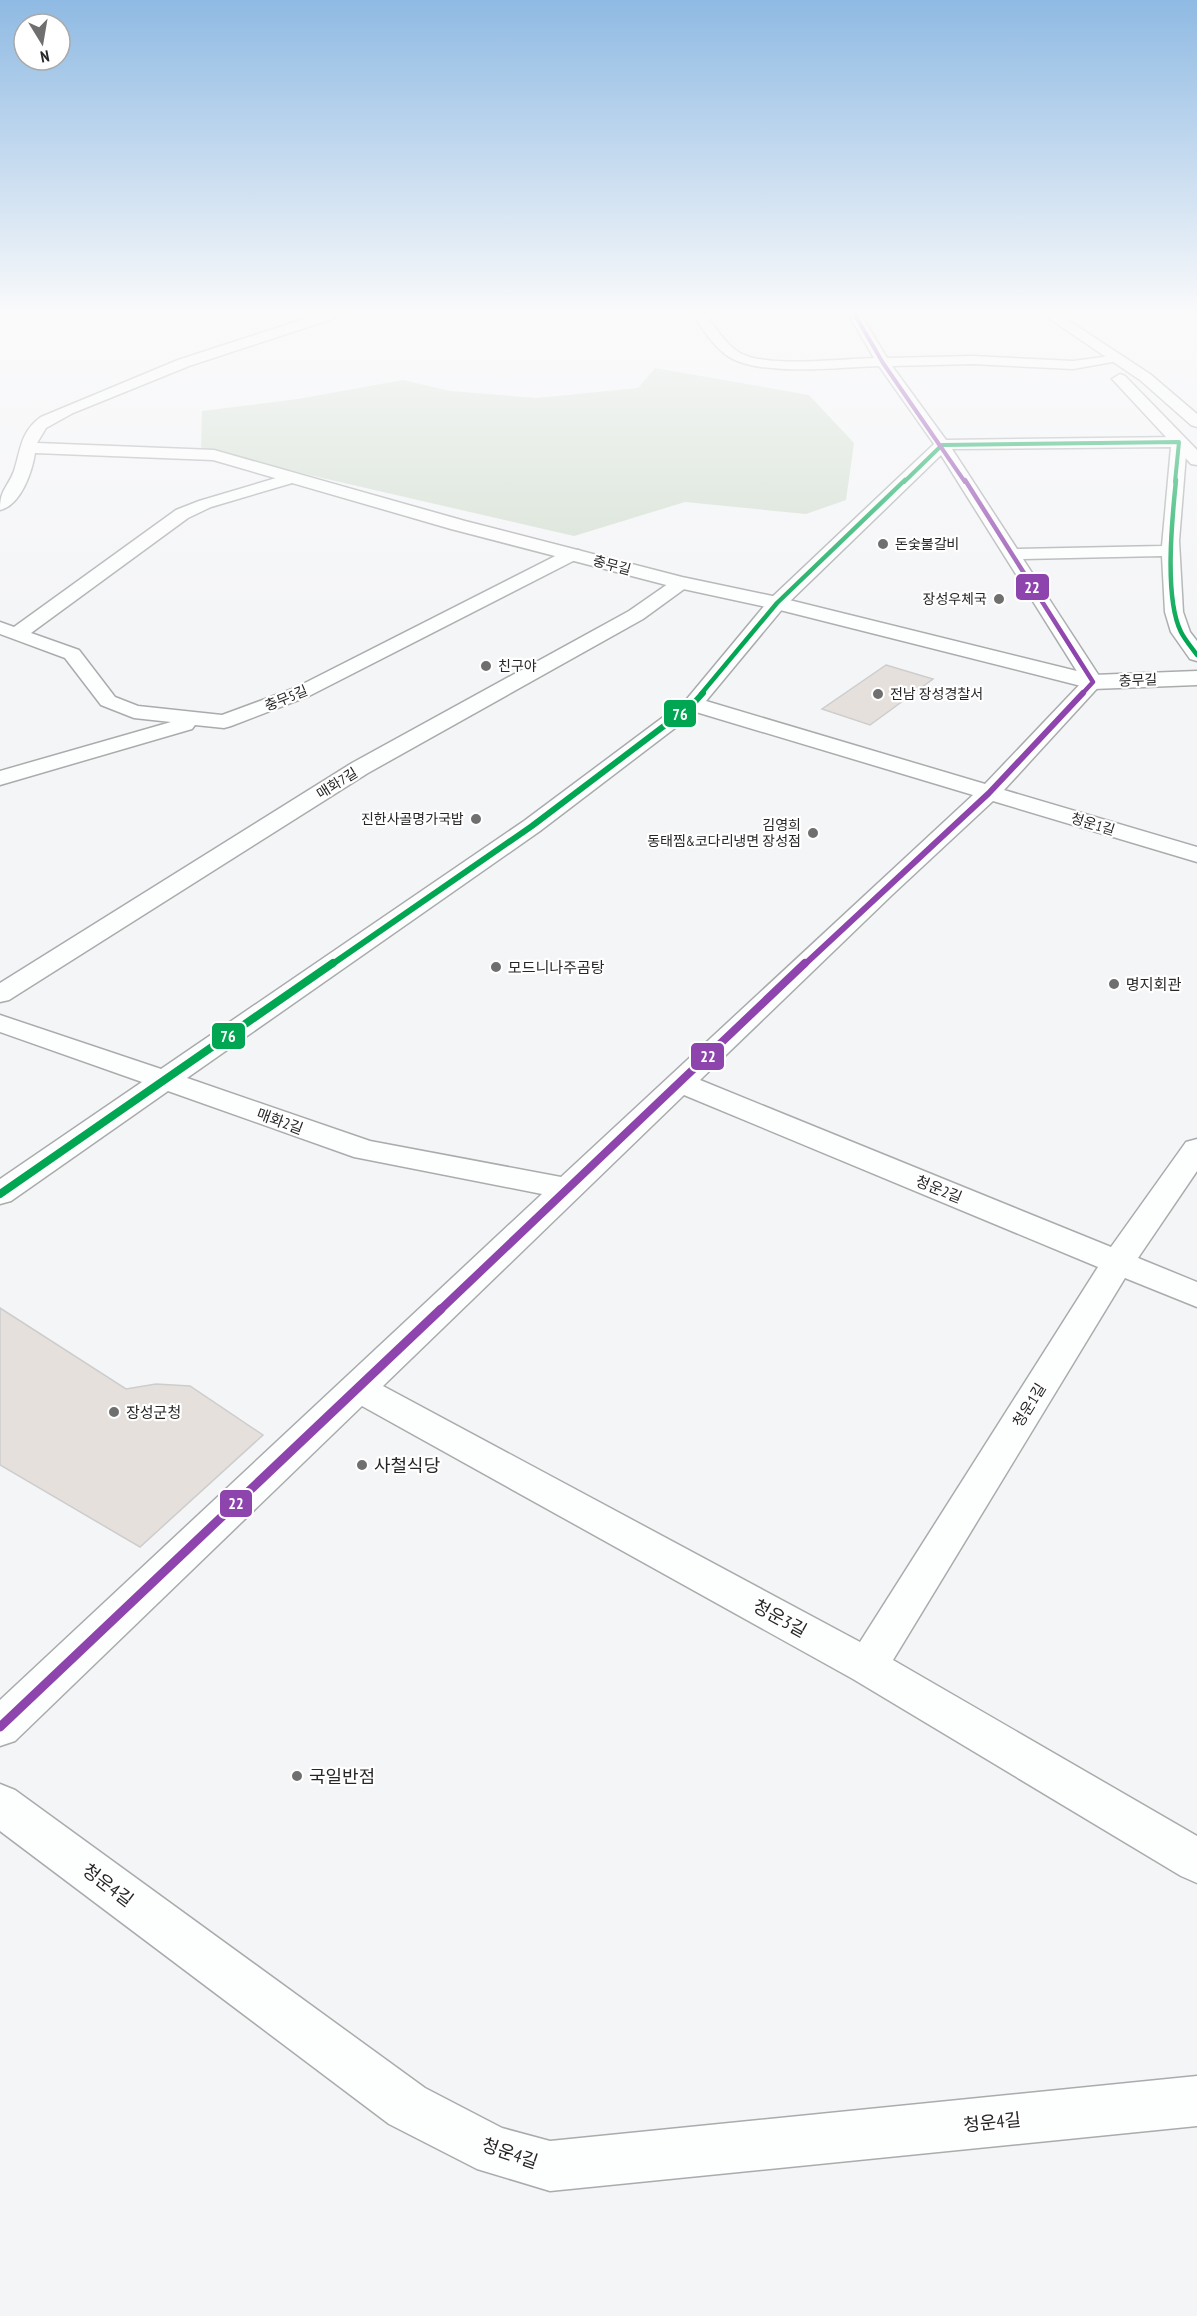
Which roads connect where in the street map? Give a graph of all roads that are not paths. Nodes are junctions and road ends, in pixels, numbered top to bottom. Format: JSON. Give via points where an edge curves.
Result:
{"nodes":[{"id":1,"x":46,"y":423,"type":"edge"},
{"id":2,"x":926,"y":423,"type":"edge"},
{"id":3,"x":1161,"y":423,"type":"edge"},
{"id":4,"x":1178,"y":423,"type":"edge"},
{"id":5,"x":1179,"y":442,"type":"junction"},
{"id":6,"x":1197,"y":442,"type":"edge"},
{"id":7,"x":942,"y":445,"type":"junction"},
{"id":8,"x":28,"y":448,"type":"junction"},
{"id":9,"x":1197,"y":459,"type":"edge"},
{"id":10,"x":293,"y":478,"type":"junction"},
{"id":11,"x":0,"y":505,"type":"edge"},
{"id":12,"x":1177,"y":544,"type":"junction"},
{"id":13,"x":573,"y":554,"type":"junction"},
{"id":14,"x":1011,"y":554,"type":"junction"},
{"id":15,"x":681,"y":583,"type":"junction"},
{"id":16,"x":777,"y":603,"type":"junction"},
{"id":17,"x":9,"y":631,"type":"edge"},
{"id":18,"x":1197,"y":655,"type":"edge"},
{"id":19,"x":1197,"y":678,"type":"edge"},
{"id":20,"x":1093,"y":682,"type":"junction"},
{"id":21,"x":693,"y":704,"type":"junction"},
{"id":22,"x":200,"y":720,"type":"junction"},
{"id":23,"x":0,"y":778,"type":"edge"},
{"id":24,"x":989,"y":793,"type":"junction"},
{"id":25,"x":1197,"y":855,"type":"edge"},
{"id":26,"x":0,"y":994,"type":"edge"},
{"id":27,"x":0,"y":1023,"type":"edge"},
{"id":28,"x":167,"y":1080,"type":"junction"},
{"id":29,"x":681,"y":1083,"type":"junction"},
{"id":30,"x":1197,"y":1149,"type":"edge"},
{"id":31,"x":569,"y":1189,"type":"junction"},
{"id":32,"x":0,"y":1194,"type":"edge"},
{"id":33,"x":1118,"y":1262,"type":"junction"},
{"id":34,"x":1197,"y":1294,"type":"edge"},
{"id":35,"x":356,"y":1387,"type":"junction"},
{"id":36,"x":867,"y":1666,"type":"junction"},
{"id":37,"x":0,"y":1727,"type":"edge"},
{"id":38,"x":0,"y":1804,"type":"edge"},
{"id":39,"x":1197,"y":1861,"type":"edge"},
{"id":40,"x":1197,"y":2101,"type":"edge"}],
"edges":[{"from":1,"to":8,"type":"street","via":[[32,434]]},
{"from":2,"to":7,"type":"street"},
{"from":3,"to":5,"type":"street"},
{"from":4,"to":6,"type":"street"},
{"from":5,"to":7,"type":"street"},
{"from":5,"to":9,"type":"street"},
{"from":5,"to":12,"type":"street"},
{"from":7,"to":14,"type":"street"},
{"from":7,"to":16,"type":"street"},
{"from":8,"to":10,"type":"street","name":"충무길","via":[[214,455]]},
{"from":8,"to":11,"type":"street","via":[[19,480]]},
{"from":10,"to":13,"type":"street","name":"충무길"},
{"from":10,"to":17,"type":"street","via":[[182,514],[74,591]]},
{"from":12,"to":14,"type":"street"},
{"from":12,"to":18,"type":"street","via":[[1174,612],[1181,632]]},
{"from":13,"to":15,"type":"street","name":"충무길"},
{"from":13,"to":22,"type":"street","name":"충무5길","via":[[302,692],[224,722]]},
{"from":14,"to":20,"type":"street"},
{"from":15,"to":16,"type":"street","name":"충무길"},
{"from":15,"to":26,"type":"street","name":"매화7길","via":[[636,615],[360,768]]},
{"from":16,"to":20,"type":"street","name":"충무길"},
{"from":16,"to":21,"type":"street"},
{"from":17,"to":22,"type":"street","name":"충무5길","via":[[72,654],[108,701],[134,712]]},
{"from":19,"to":20,"type":"street","name":"충무길"},
{"from":20,"to":24,"type":"street"},
{"from":21,"to":24,"type":"street","name":"청운1길"},
{"from":21,"to":28,"type":"street","via":[[532,826]]},
{"from":22,"to":23,"type":"street"},
{"from":24,"to":25,"type":"street","name":"청운1길"},
{"from":24,"to":29,"type":"street"},
{"from":27,"to":28,"type":"street","name":"매화2길"},
{"from":28,"to":31,"type":"street","name":"매화2길","via":[[365,1150]]},
{"from":28,"to":32,"type":"street"},
{"from":29,"to":31,"type":"street"},
{"from":29,"to":33,"type":"street","name":"청운2길"},
{"from":30,"to":33,"type":"street","name":"청운1길"},
{"from":31,"to":35,"type":"street"},
{"from":33,"to":34,"type":"street","name":"청운2길"},
{"from":33,"to":36,"type":"street","name":"청운1길"},
{"from":35,"to":36,"type":"street","name":"청운3길"},
{"from":35,"to":37,"type":"street"},
{"from":36,"to":39,"type":"street","name":"청운3길"},
{"from":38,"to":40,"type":"street","name":"청운4길","via":[[407,2106],[495,2151],[550,2166]]}]}
